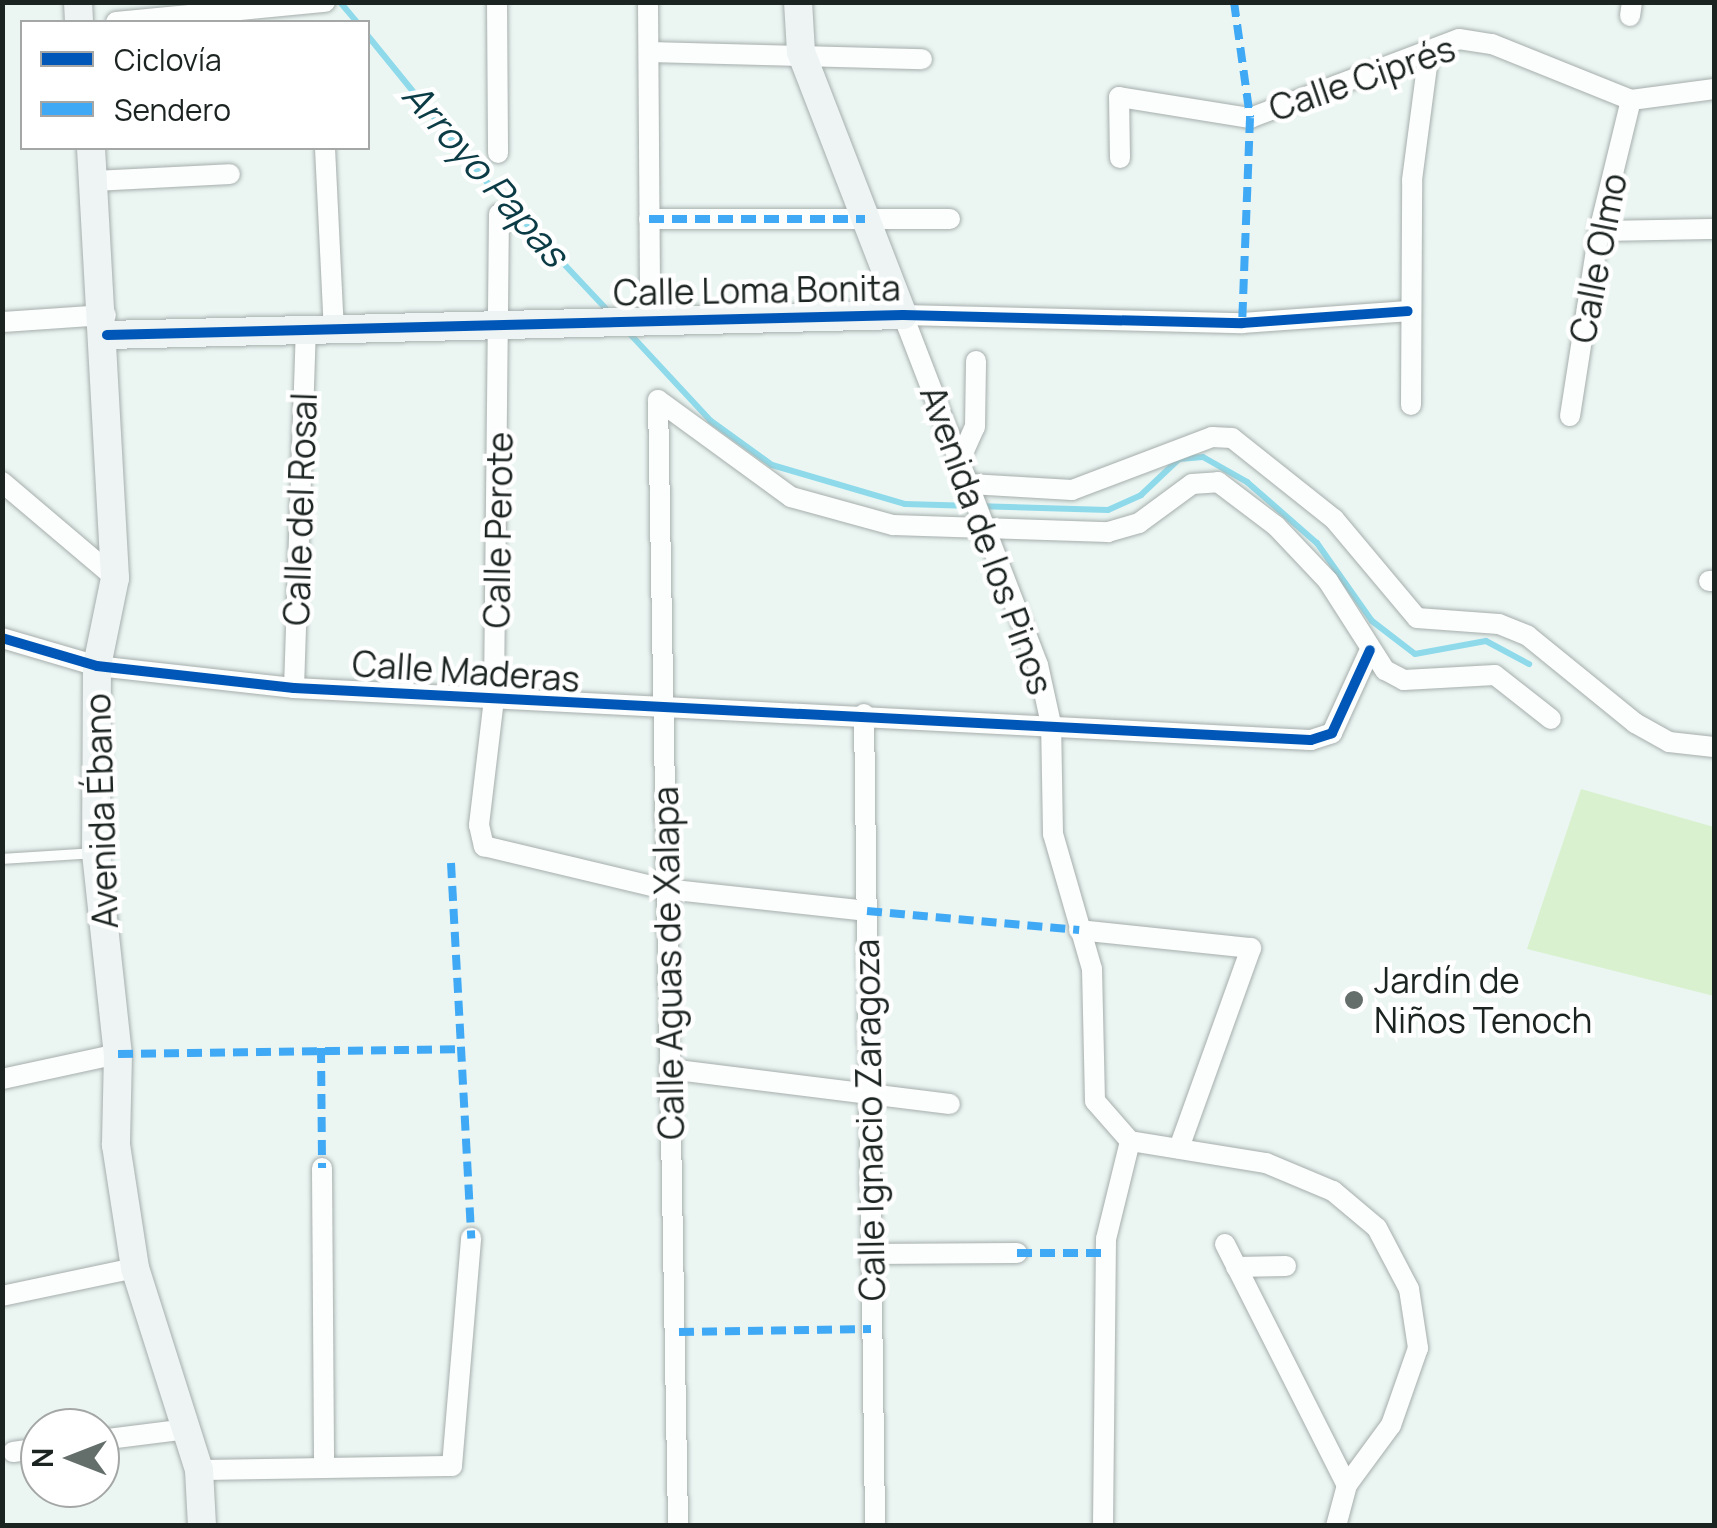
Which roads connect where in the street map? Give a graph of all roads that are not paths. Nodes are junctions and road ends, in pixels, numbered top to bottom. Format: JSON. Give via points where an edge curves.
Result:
{"nodes":[{"id":1,"x":497,"y":2,"type":"edge"},
{"id":2,"x":648,"y":2,"type":"edge"},
{"id":3,"x":798,"y":2,"type":"edge"},
{"id":4,"x":319,"y":8,"type":"edge"},
{"id":5,"x":145,"y":20,"type":"edge"},
{"id":6,"x":1429,"y":51,"type":"junction"},
{"id":7,"x":650,"y":52,"type":"junction"},
{"id":8,"x":801,"y":52,"type":"junction"},
{"id":9,"x":922,"y":59,"type":"dead end"},
{"id":10,"x":1714,"y":89,"type":"edge"},
{"id":11,"x":1631,"y":100,"type":"junction"},
{"id":12,"x":91,"y":150,"type":"edge"},
{"id":13,"x":325,"y":150,"type":"edge"},
{"id":14,"x":498,"y":153,"type":"dead end"},
{"id":15,"x":1120,"y":158,"type":"dead end"},
{"id":16,"x":230,"y":174,"type":"dead end"},
{"id":17,"x":94,"y":181,"type":"junction"},
{"id":18,"x":499,"y":214,"type":"dead end"},
{"id":19,"x":649,"y":218,"type":"junction"},
{"id":20,"x":950,"y":218,"type":"dead end"},
{"id":21,"x":866,"y":219,"type":"junction"},
{"id":22,"x":1714,"y":229,"type":"edge"},
{"id":23,"x":1599,"y":231,"type":"junction"},
{"id":24,"x":1408,"y":311,"type":"junction"},
{"id":25,"x":903,"y":314,"type":"junction"},
{"id":26,"x":502,"y":320,"type":"junction"},
{"id":27,"x":650,"y":320,"type":"junction"},
{"id":28,"x":2,"y":322,"type":"edge"},
{"id":29,"x":106,"y":325,"type":"junction"},
{"id":30,"x":320,"y":330,"type":"junction"},
{"id":31,"x":976,"y":361,"type":"dead end"},
{"id":32,"x":1411,"y":405,"type":"dead end"},
{"id":33,"x":1570,"y":416,"type":"dead end"},
{"id":34,"x":960,"y":460,"type":"junction"},
{"id":35,"x":2,"y":482,"type":"edge"},
{"id":36,"x":973,"y":491,"type":"junction"},
{"id":37,"x":987,"y":527,"type":"junction"},
{"id":38,"x":115,"y":578,"type":"junction"},
{"id":39,"x":2,"y":638,"type":"edge"},
{"id":40,"x":1370,"y":650,"type":"junction"},
{"id":41,"x":97,"y":666,"type":"junction"},
{"id":42,"x":294,"y":688,"type":"junction"},
{"id":43,"x":494,"y":700,"type":"junction"},
{"id":44,"x":662,"y":711,"type":"junction"},
{"id":45,"x":864,"y":714,"type":"junction"},
{"id":46,"x":1551,"y":719,"type":"dead end"},
{"id":47,"x":1051,"y":724,"type":"junction"},
{"id":48,"x":1714,"y":747,"type":"edge"},
{"id":49,"x":96,"y":852,"type":"junction"},
{"id":50,"x":2,"y":860,"type":"edge"},
{"id":51,"x":665,"y":888,"type":"junction"},
{"id":52,"x":868,"y":911,"type":"junction"},
{"id":53,"x":1079,"y":930,"type":"junction"},
{"id":54,"x":118,"y":1054,"type":"junction"},
{"id":55,"x":669,"y":1068,"type":"junction"},
{"id":56,"x":2,"y":1079,"type":"edge"},
{"id":57,"x":868,"y":1091,"type":"junction"},
{"id":58,"x":950,"y":1104,"type":"dead end"},
{"id":59,"x":1130,"y":1141,"type":"junction"},
{"id":60,"x":1179,"y":1148,"type":"junction"},
{"id":61,"x":322,"y":1168,"type":"dead end"},
{"id":62,"x":471,"y":1238,"type":"dead end"},
{"id":63,"x":1225,"y":1244,"type":"dead end"},
{"id":64,"x":870,"y":1254,"type":"junction"},
{"id":65,"x":1017,"y":1254,"type":"dead end"},
{"id":66,"x":1286,"y":1266,"type":"dead end"},
{"id":67,"x":1236,"y":1267,"type":"junction"},
{"id":68,"x":135,"y":1268,"type":"junction"},
{"id":69,"x":2,"y":1296,"type":"edge"},
{"id":70,"x":186,"y":1429,"type":"junction"},
{"id":71,"x":120,"y":1437,"type":"edge"},
{"id":72,"x":20,"y":1451,"type":"edge"},
{"id":73,"x":13,"y":1452,"type":"dead end"},
{"id":74,"x":324,"y":1465,"type":"junction"},
{"id":75,"x":199,"y":1470,"type":"junction"},
{"id":76,"x":1347,"y":1486,"type":"junction"},
{"id":77,"x":202,"y":1526,"type":"edge"},
{"id":78,"x":678,"y":1526,"type":"edge"},
{"id":79,"x":875,"y":1526,"type":"edge"},
{"id":80,"x":1103,"y":1526,"type":"edge"},
{"id":81,"x":1336,"y":1526,"type":"edge"}],
"edges":[{"from":1,"to":14,"type":"street"},
{"from":2,"to":7,"type":"street"},
{"from":3,"to":8,"type":"main road","name":"Avenida de los Pinos"},
{"from":4,"to":5,"type":"street"},
{"from":6,"to":11,"type":"street","name":"Calle Ciprés","via":[[1459,40],[1492,44]]},
{"from":6,"to":15,"type":"street","name":"Calle Ciprés","via":[[1250,118],[1118,96]]},
{"from":6,"to":24,"type":"street","via":[[1412,180]]},
{"from":7,"to":8,"type":"street"},
{"from":7,"to":19,"type":"street"},
{"from":8,"to":9,"type":"street"},
{"from":8,"to":21,"type":"main road","name":"Avenida de los Pinos"},
{"from":10,"to":11,"type":"street","name":"Calle Ciprés"},
{"from":11,"to":23,"type":"street","name":"Calle Olmo"},
{"from":12,"to":17,"type":"main road","name":"Avenida Ébano"},
{"from":13,"to":30,"type":"street","name":"Calle del Rosal"},
{"from":16,"to":17,"type":"street"},
{"from":17,"to":29,"type":"main road","name":"Avenida Ébano"},
{"from":18,"to":26,"type":"street","name":"Calle Perote"},
{"from":19,"to":21,"type":"street"},
{"from":19,"to":27,"type":"street"},
{"from":20,"to":21,"type":"street"},
{"from":21,"to":25,"type":"main road","name":"Avenida de los Pinos"},
{"from":22,"to":23,"type":"street"},
{"from":23,"to":33,"type":"street","name":"Calle Olmo"},
{"from":24,"to":25,"type":"street","name":"Calle Loma Bonita","via":[[1242,323]]},
{"from":24,"to":32,"type":"street"},
{"from":25,"to":27,"type":"main road","name":"Calle Loma Bonita"},
{"from":25,"to":34,"type":"street","name":"Avenida de los Pinos"},
{"from":26,"to":27,"type":"main road","name":"Calle Loma Bonita"},
{"from":26,"to":30,"type":"main road","name":"Calle Loma Bonita"},
{"from":26,"to":43,"type":"street","name":"Calle Perote"},
{"from":28,"to":29,"type":"street"},
{"from":29,"to":30,"type":"main road","name":"Calle Loma Bonita"},
{"from":29,"to":38,"type":"main road","name":"Avenida Ébano"},
{"from":30,"to":42,"type":"street","name":"Calle del Rosal"},
{"from":31,"to":34,"type":"street","via":[[976,428]]},
{"from":34,"to":36,"type":"street","name":"Avenida de los Pinos"},
{"from":35,"to":38,"type":"street"},
{"from":36,"to":37,"type":"street","name":"Avenida de los Pinos"},
{"from":36,"to":48,"type":"street","via":[[1072,490],[1212,437],[1232,438],[1334,519],[1417,618],[1499,624],[1528,636],[1635,723],[1670,742]]},
{"from":37,"to":40,"type":"street","via":[[1108,532],[1138,523],[1192,484],[1218,482],[1276,526],[1328,581]]},
{"from":37,"to":44,"type":"street","name":"Calle Aguas de Xalapa","via":[[893,525],[791,497],[658,400]]},
{"from":37,"to":47,"type":"street","name":"Avenida de los Pinos"},
{"from":38,"to":41,"type":"main road","name":"Avenida Ébano"},
{"from":39,"to":41,"type":"street","name":"Calle Maderas"},
{"from":40,"to":46,"type":"street","via":[[1404,680],[1495,675]]},
{"from":40,"to":47,"type":"street","name":"Calle Maderas","via":[[1324,739]]},
{"from":41,"to":42,"type":"street","name":"Calle Maderas"},
{"from":41,"to":49,"type":"main road","name":"Avenida Ébano"},
{"from":42,"to":43,"type":"street","name":"Calle Maderas"},
{"from":43,"to":44,"type":"street","name":"Calle Maderas"},
{"from":43,"to":51,"type":"street","name":"Calle Perote","via":[[479,826],[484,846]]},
{"from":44,"to":45,"type":"street","name":"Calle Maderas"},
{"from":44,"to":51,"type":"street","name":"Calle Aguas de Xalapa"},
{"from":45,"to":47,"type":"street","name":"Calle Maderas"},
{"from":45,"to":52,"type":"street","name":"Calle Ignacio Zaragoza"},
{"from":47,"to":53,"type":"street","name":"Avenida de los Pinos","via":[[1053,834]]},
{"from":49,"to":50,"type":"lane"},
{"from":49,"to":54,"type":"main road","name":"Avenida Ébano"},
{"from":51,"to":52,"type":"street"},
{"from":51,"to":55,"type":"street","name":"Calle Aguas de Xalapa"},
{"from":52,"to":57,"type":"street","name":"Calle Ignacio Zaragoza"},
{"from":53,"to":59,"type":"street","name":"Avenida de los Pinos","via":[[1092,969],[1095,1101]]},
{"from":53,"to":60,"type":"street","via":[[1252,948]]},
{"from":54,"to":56,"type":"street"},
{"from":54,"to":68,"type":"main road","name":"Avenida Ébano","via":[[116,1145]]},
{"from":55,"to":57,"type":"street"},
{"from":55,"to":78,"type":"street","name":"Calle Aguas de Xalapa"},
{"from":57,"to":58,"type":"street"},
{"from":57,"to":64,"type":"street","name":"Calle Ignacio Zaragoza"},
{"from":59,"to":60,"type":"street"},
{"from":59,"to":80,"type":"street","via":[[1106,1239]]},
{"from":60,"to":76,"type":"street","via":[[1266,1163],[1333,1191],[1377,1228],[1408,1289],[1418,1348],[1391,1425]]},
{"from":61,"to":74,"type":"street"},
{"from":62,"to":74,"type":"street","via":[[452,1466]]},
{"from":63,"to":67,"type":"street"},
{"from":64,"to":65,"type":"street"},
{"from":64,"to":79,"type":"street","name":"Calle Ignacio Zaragoza"},
{"from":66,"to":67,"type":"street"},
{"from":67,"to":76,"type":"street"},
{"from":68,"to":69,"type":"street"},
{"from":68,"to":70,"type":"main road","name":"Avenida Ébano"},
{"from":70,"to":71,"type":"street"},
{"from":70,"to":75,"type":"main road","name":"Avenida Ébano"},
{"from":72,"to":73,"type":"street"},
{"from":74,"to":75,"type":"street"},
{"from":75,"to":77,"type":"main road","name":"Avenida Ébano"},
{"from":76,"to":81,"type":"street"}]}
